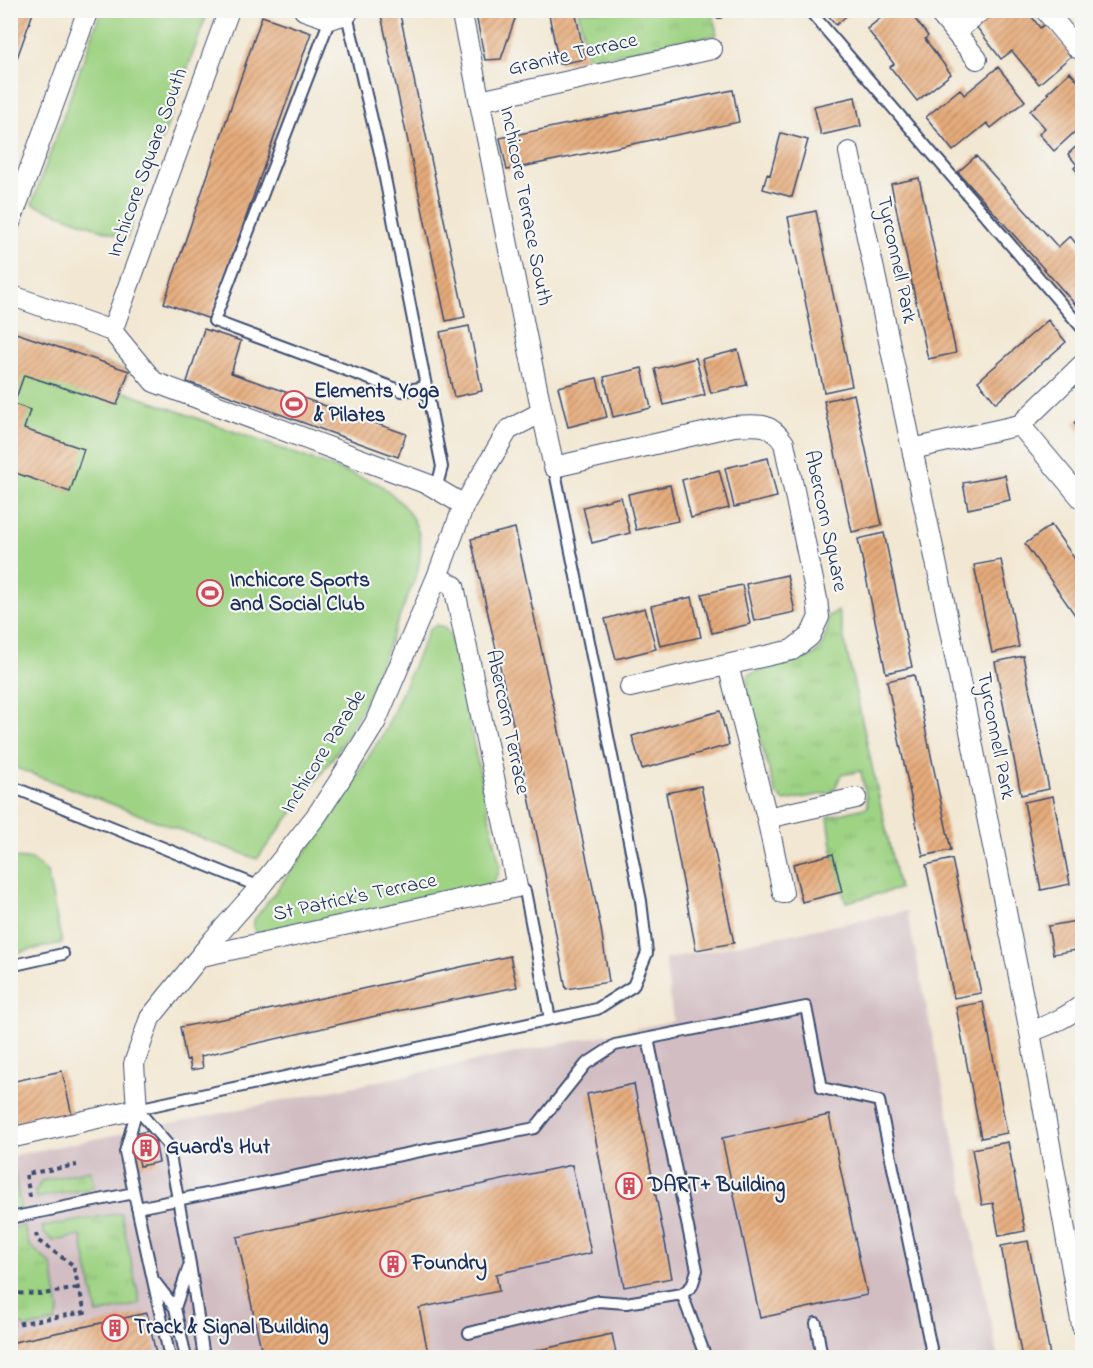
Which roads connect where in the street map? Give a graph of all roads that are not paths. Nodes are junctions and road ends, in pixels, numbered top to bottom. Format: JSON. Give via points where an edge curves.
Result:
{"nodes":[{"id":1,"x":87,"y":10,"type":"edge"},
{"id":2,"x":229,"y":10,"type":"edge"},
{"id":3,"x":304,"y":10,"type":"edge"},
{"id":4,"x":461,"y":10,"type":"edge"},
{"id":5,"x":809,"y":10,"type":"edge"},
{"id":6,"x":937,"y":10,"type":"edge"},
{"id":7,"x":982,"y":10,"type":"edge"},
{"id":8,"x":1045,"y":10,"type":"edge"},
{"id":9,"x":341,"y":15,"type":"edge"},
{"id":10,"x":955,"y":32,"type":"junction"},
{"id":11,"x":1083,"y":44,"type":"edge"},
{"id":12,"x":712,"y":49,"type":"dead end"},
{"id":13,"x":977,"y":59,"type":"dead end"},
{"id":14,"x":480,"y":101,"type":"junction"},
{"id":15,"x":849,"y":152,"type":"dead end"},
{"id":16,"x":10,"y":223,"type":"edge"},
{"id":17,"x":10,"y":295,"type":"edge"},
{"id":18,"x":1083,"y":328,"type":"edge"},
{"id":19,"x":112,"y":331,"type":"junction"},
{"id":20,"x":1083,"y":364,"type":"edge"},
{"id":21,"x":426,"y":387,"type":"junction"},
{"id":22,"x":542,"y":412,"type":"junction"},
{"id":23,"x":1020,"y":425,"type":"junction"},
{"id":24,"x":912,"y":449,"type":"junction"},
{"id":25,"x":554,"y":467,"type":"junction"},
{"id":26,"x":436,"y":489,"type":"junction"},
{"id":27,"x":1083,"y":499,"type":"edge"},
{"id":28,"x":464,"y":505,"type":"junction"},
{"id":29,"x":437,"y":577,"type":"junction"},
{"id":30,"x":728,"y":665,"type":"junction"},
{"id":31,"x":630,"y":687,"type":"dead end"},
{"id":32,"x":10,"y":786,"type":"edge"},
{"id":33,"x":856,"y":798,"type":"dead end"},
{"id":34,"x":766,"y":818,"type":"junction"},
{"id":35,"x":260,"y":887,"type":"junction"},
{"id":36,"x":518,"y":887,"type":"junction"},
{"id":37,"x":783,"y":893,"type":"dead end"},
{"id":38,"x":63,"y":954,"type":"dead end"},
{"id":39,"x":202,"y":956,"type":"junction"},
{"id":40,"x":10,"y":966,"type":"edge"},
{"id":41,"x":1083,"y":1005,"type":"edge"},
{"id":42,"x":550,"y":1019,"type":"junction"},
{"id":43,"x":1030,"y":1032,"type":"junction"},
{"id":44,"x":648,"y":1039,"type":"junction"},
{"id":45,"x":137,"y":1109,"type":"junction"},
{"id":46,"x":10,"y":1138,"type":"edge"},
{"id":47,"x":134,"y":1192,"type":"junction"},
{"id":48,"x":177,"y":1200,"type":"junction"},
{"id":49,"x":137,"y":1208,"type":"junction"},
{"id":50,"x":10,"y":1218,"type":"edge"},
{"id":51,"x":190,"y":1264,"type":"junction"},
{"id":52,"x":153,"y":1279,"type":"junction"},
{"id":53,"x":682,"y":1294,"type":"junction"},
{"id":54,"x":175,"y":1308,"type":"junction"},
{"id":55,"x":816,"y":1323,"type":"dead end"},
{"id":56,"x":1083,"y":1326,"type":"edge"},
{"id":57,"x":469,"y":1333,"type":"dead end"},
{"id":58,"x":170,"y":1358,"type":"edge"},
{"id":59,"x":186,"y":1358,"type":"edge"},
{"id":60,"x":204,"y":1358,"type":"edge"},
{"id":61,"x":706,"y":1358,"type":"edge"},
{"id":62,"x":822,"y":1358,"type":"edge"},
{"id":63,"x":933,"y":1358,"type":"edge"}],
"edges":[{"from":1,"to":16,"type":"street"},
{"from":2,"to":19,"type":"street","name":"Inchicore Square South"},
{"from":3,"to":9,"type":"street"},
{"from":4,"to":14,"type":"street","name":"Inchicore Terrace South"},
{"from":5,"to":18,"type":"lane"},
{"from":6,"to":10,"type":"street"},
{"from":7,"to":10,"type":"street"},
{"from":8,"to":11,"type":"street","via":[[1077,48]]},
{"from":9,"to":21,"type":"lane","via":[[380,153]]},
{"from":9,"to":21,"type":"lane","via":[[214,321],[402,391]]},
{"from":10,"to":13,"type":"street"},
{"from":12,"to":14,"type":"street","name":"Granite Terrace"},
{"from":14,"to":22,"type":"street","name":"Inchicore Terrace South"},
{"from":15,"to":24,"type":"street","name":"Tyrconnell Park"},
{"from":17,"to":19,"type":"street"},
{"from":19,"to":26,"type":"street","via":[[154,381]]},
{"from":20,"to":23,"type":"street"},
{"from":21,"to":26,"type":"lane","via":[[442,467]]},
{"from":22,"to":25,"type":"street"},
{"from":22,"to":28,"type":"street","name":"Inchicore Parade","via":[[508,430]]},
{"from":23,"to":24,"type":"street"},
{"from":23,"to":27,"type":"street"},
{"from":24,"to":43,"type":"street","name":"Tyrconnell Park"},
{"from":25,"to":30,"type":"street","name":"Abercorn Square","via":[[734,426],[762,425],[776,432],[784,443],[819,617],[810,636],[792,650]]},
{"from":25,"to":42,"type":"lane","via":[[641,901],[647,953],[633,986],[597,1009]]},
{"from":26,"to":28,"type":"street"},
{"from":28,"to":29,"type":"street","name":"Inchicore Parade"},
{"from":29,"to":35,"type":"street","name":"Inchicore Parade","via":[[375,723],[317,815]]},
{"from":29,"to":36,"type":"street","name":"Abercorn Terrace","via":[[454,586]]},
{"from":30,"to":31,"type":"street","name":"Abercorn Square"},
{"from":30,"to":34,"type":"street"},
{"from":32,"to":35,"type":"lane"},
{"from":33,"to":34,"type":"street"},
{"from":34,"to":37,"type":"street"},
{"from":35,"to":39,"type":"street","name":"Inchicore Parade"},
{"from":36,"to":39,"type":"street","name":"St Patrick's Terrace"},
{"from":36,"to":42,"type":"lane","via":[[525,891]]},
{"from":38,"to":40,"type":"lane"},
{"from":39,"to":45,"type":"street","name":"Inchicore Parade","via":[[150,1018],[134,1064]]},
{"from":41,"to":43,"type":"street"},
{"from":42,"to":45,"type":"lane"},
{"from":43,"to":56,"type":"street","name":"Tyrconnell Park"},
{"from":44,"to":48,"type":"lane","via":[[615,1045],[586,1064],[535,1128]]},
{"from":44,"to":53,"type":"lane","via":[[697,1270],[692,1286]]},
{"from":44,"to":63,"type":"lane","via":[[806,1007],[822,1088],[879,1101]]},
{"from":45,"to":46,"type":"street"},
{"from":45,"to":47,"type":"lane","via":[[125,1152]]},
{"from":45,"to":48,"type":"lane","via":[[168,1145]]},
{"from":47,"to":49,"type":"lane"},
{"from":47,"to":50,"type":"lane"},
{"from":48,"to":49,"type":"lane"},
{"from":48,"to":51,"type":"lane"},
{"from":49,"to":52,"type":"lane"},
{"from":51,"to":54,"type":"lane"},
{"from":51,"to":60,"type":"lane"},
{"from":52,"to":54,"type":"lane"},
{"from":52,"to":58,"type":"lane"},
{"from":53,"to":57,"type":"lane","via":[[626,1303],[600,1300]]},
{"from":53,"to":61,"type":"lane"},
{"from":54,"to":59,"type":"lane"},
{"from":55,"to":62,"type":"lane"}]}
